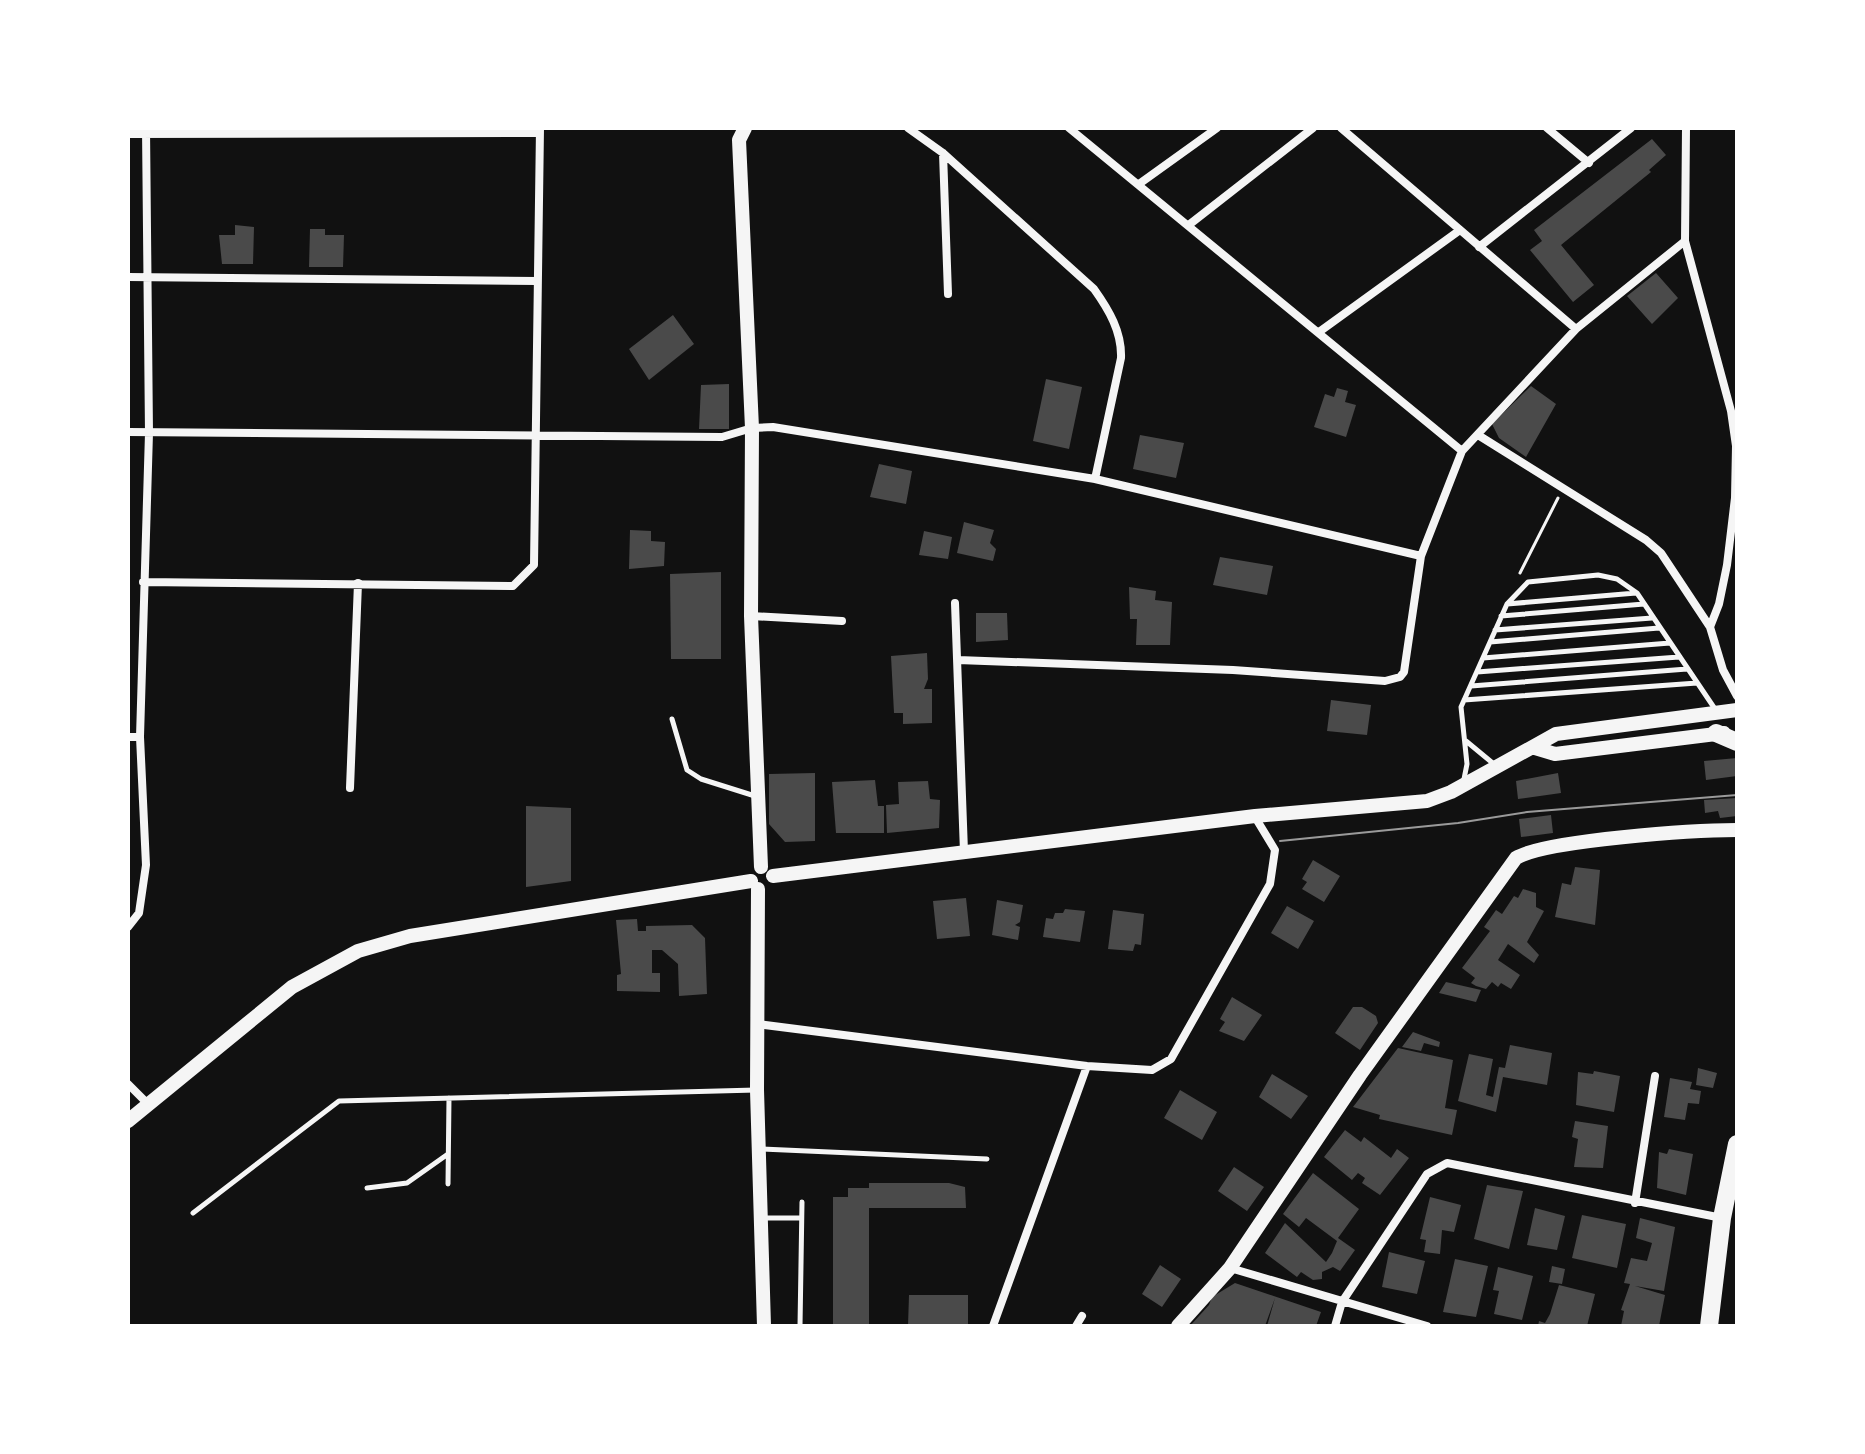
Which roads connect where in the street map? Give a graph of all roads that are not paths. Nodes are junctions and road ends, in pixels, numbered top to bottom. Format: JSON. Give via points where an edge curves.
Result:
{"nodes":[{"id":1,"x":908,"y":128,"type":"edge"},
{"id":2,"x":1069,"y":128,"type":"edge"},
{"id":3,"x":1217,"y":128,"type":"edge"},
{"id":4,"x":1313,"y":128,"type":"edge"},
{"id":5,"x":1341,"y":128,"type":"edge"},
{"id":6,"x":1547,"y":128,"type":"edge"},
{"id":7,"x":1631,"y":128,"type":"edge"},
{"id":8,"x":1686,"y":128,"type":"edge"},
{"id":9,"x":146,"y":131,"type":"edge"},
{"id":10,"x":540,"y":131,"type":"edge"},
{"id":11,"x":739,"y":132,"type":"edge"},
{"id":12,"x":128,"y":134,"type":"edge"},
{"id":13,"x":943,"y":153,"type":"junction"},
{"id":14,"x":1589,"y":163,"type":"junction"},
{"id":15,"x":1139,"y":184,"type":"junction"},
{"id":16,"x":1190,"y":224,"type":"junction"},
{"id":17,"x":1460,"y":230,"type":"junction"},
{"id":18,"x":1685,"y":241,"type":"junction"},
{"id":19,"x":1479,"y":247,"type":"junction"},
{"id":20,"x":128,"y":277,"type":"edge"},
{"id":21,"x":149,"y":277,"type":"junction"},
{"id":22,"x":537,"y":281,"type":"junction"},
{"id":23,"x":948,"y":294,"type":"dead end"},
{"id":24,"x":1576,"y":329,"type":"junction"},
{"id":25,"x":1319,"y":332,"type":"junction"},
{"id":26,"x":752,"y":428,"type":"junction"},
{"id":27,"x":128,"y":432,"type":"edge"},
{"id":28,"x":149,"y":433,"type":"junction"},
{"id":29,"x":535,"y":434,"type":"junction"},
{"id":30,"x":1478,"y":435,"type":"junction"},
{"id":31,"x":1462,"y":451,"type":"junction"},
{"id":32,"x":1095,"y":479,"type":"junction"},
{"id":33,"x":1421,"y":556,"type":"junction"},
{"id":34,"x":143,"y":582,"type":"junction"},
{"id":35,"x":358,"y":583,"type":"junction"},
{"id":36,"x":1637,"y":593,"type":"junction"},
{"id":37,"x":955,"y":603,"type":"dead end"},
{"id":38,"x":1507,"y":604,"type":"junction"},
{"id":39,"x":1644,"y":604,"type":"junction"},
{"id":40,"x":751,"y":616,"type":"junction"},
{"id":41,"x":1501,"y":616,"type":"junction"},
{"id":42,"x":1653,"y":618,"type":"junction"},
{"id":43,"x":842,"y":621,"type":"dead end"},
{"id":44,"x":1710,"y":627,"type":"junction"},
{"id":45,"x":1660,"y":628,"type":"junction"},
{"id":46,"x":1495,"y":630,"type":"junction"},
{"id":47,"x":1490,"y":642,"type":"junction"},
{"id":48,"x":1671,"y":643,"type":"junction"},
{"id":49,"x":1680,"y":656,"type":"junction"},
{"id":50,"x":1483,"y":658,"type":"junction"},
{"id":51,"x":958,"y":660,"type":"junction"},
{"id":52,"x":1688,"y":669,"type":"junction"},
{"id":53,"x":1477,"y":672,"type":"junction"},
{"id":54,"x":1698,"y":683,"type":"junction"},
{"id":55,"x":1471,"y":686,"type":"junction"},
{"id":56,"x":1737,"y":696,"type":"edge"},
{"id":57,"x":1464,"y":700,"type":"junction"},
{"id":58,"x":1737,"y":710,"type":"edge"},
{"id":59,"x":1718,"y":713,"type":"junction"},
{"id":60,"x":672,"y":719,"type":"dead end"},
{"id":61,"x":1737,"y":732,"type":"edge"},
{"id":62,"x":1716,"y":733,"type":"junction"},
{"id":63,"x":128,"y":737,"type":"edge"},
{"id":64,"x":140,"y":737,"type":"junction"},
{"id":65,"x":1465,"y":740,"type":"junction"},
{"id":66,"x":1737,"y":742,"type":"edge"},
{"id":67,"x":1535,"y":748,"type":"junction"},
{"id":68,"x":1498,"y":768,"type":"junction"},
{"id":69,"x":1463,"y":786,"type":"junction"},
{"id":70,"x":350,"y":788,"type":"dead end"},
{"id":71,"x":756,"y":797,"type":"junction"},
{"id":72,"x":1255,"y":816,"type":"junction"},
{"id":73,"x":1737,"y":830,"type":"edge"},
{"id":74,"x":964,"y":852,"type":"junction"},
{"id":75,"x":767,"y":872,"type":"junction"},
{"id":76,"x":754,"y":885,"type":"junction"},
{"id":77,"x":128,"y":927,"type":"edge"},
{"id":78,"x":757,"y":1024,"type":"junction"},
{"id":79,"x":1087,"y":1066,"type":"junction"},
{"id":80,"x":1655,"y":1076,"type":"dead end"},
{"id":81,"x":128,"y":1084,"type":"edge"},
{"id":82,"x":757,"y":1090,"type":"junction"},
{"id":83,"x":449,"y":1098,"type":"junction"},
{"id":84,"x":148,"y":1104,"type":"junction"},
{"id":85,"x":128,"y":1121,"type":"edge"},
{"id":86,"x":1737,"y":1144,"type":"edge"},
{"id":87,"x":759,"y":1149,"type":"junction"},
{"id":88,"x":448,"y":1154,"type":"junction"},
{"id":89,"x":987,"y":1159,"type":"dead end"},
{"id":90,"x":448,"y":1184,"type":"dead end"},
{"id":91,"x":367,"y":1188,"type":"dead end"},
{"id":92,"x":802,"y":1202,"type":"dead end"},
{"id":93,"x":1635,"y":1203,"type":"junction"},
{"id":94,"x":193,"y":1213,"type":"dead end"},
{"id":95,"x":761,"y":1218,"type":"junction"},
{"id":96,"x":800,"y":1218,"type":"junction"},
{"id":97,"x":1722,"y":1218,"type":"junction"},
{"id":98,"x":1230,"y":1268,"type":"junction"},
{"id":99,"x":1342,"y":1302,"type":"junction"},
{"id":100,"x":1082,"y":1316,"type":"dead end"},
{"id":101,"x":764,"y":1326,"type":"edge"},
{"id":102,"x":800,"y":1326,"type":"edge"},
{"id":103,"x":993,"y":1326,"type":"edge"},
{"id":104,"x":1076,"y":1326,"type":"edge"},
{"id":105,"x":1178,"y":1326,"type":"edge"},
{"id":106,"x":1335,"y":1326,"type":"edge"},
{"id":107,"x":1427,"y":1326,"type":"edge"},
{"id":108,"x":1709,"y":1326,"type":"edge"}],
"edges":[{"from":1,"to":13,"type":"street"},
{"from":2,"to":15,"type":"street"},
{"from":3,"to":15,"type":"street"},
{"from":4,"to":16,"type":"street"},
{"from":5,"to":17,"type":"street"},
{"from":6,"to":14,"type":"street"},
{"from":7,"to":14,"type":"street"},
{"from":8,"to":18,"type":"street"},
{"from":9,"to":10,"type":"street"},
{"from":9,"to":12,"type":"street"},
{"from":9,"to":21,"type":"street"},
{"from":10,"to":22,"type":"street"},
{"from":11,"to":26,"type":"street"},
{"from":13,"to":23,"type":"street"},
{"from":13,"to":32,"type":"street","via":[[1094,289],[1108,308],[1122,343],[1121,358]]},
{"from":14,"to":19,"type":"street"},
{"from":15,"to":16,"type":"street"},
{"from":16,"to":25,"type":"street"},
{"from":17,"to":19,"type":"street"},
{"from":17,"to":25,"type":"street"},
{"from":18,"to":24,"type":"street"},
{"from":18,"to":44,"type":"street","via":[[1736,446],[1727,565]]},
{"from":19,"to":24,"type":"street"},
{"from":20,"to":21,"type":"street"},
{"from":21,"to":22,"type":"street"},
{"from":21,"to":28,"type":"street"},
{"from":22,"to":29,"type":"street"},
{"from":24,"to":30,"type":"street"},
{"from":25,"to":31,"type":"street"},
{"from":26,"to":29,"type":"street","via":[[722,437]]},
{"from":26,"to":32,"type":"street","via":[[773,427]]},
{"from":26,"to":40,"type":"street"},
{"from":27,"to":28,"type":"street"},
{"from":28,"to":29,"type":"street"},
{"from":28,"to":34,"type":"street"},
{"from":29,"to":35,"type":"street","via":[[534,565],[513,586]]},
{"from":30,"to":31,"type":"street"},
{"from":30,"to":44,"type":"street","via":[[1633,530],[1661,553]]},
{"from":31,"to":33,"type":"street"},
{"from":32,"to":33,"type":"street"},
{"from":33,"to":51,"type":"street","via":[[1404,672],[1385,681]]},
{"from":34,"to":35,"type":"street"},
{"from":34,"to":64,"type":"street"},
{"from":35,"to":70,"type":"street"},
{"from":36,"to":38,"type":"lane"},
{"from":36,"to":38,"type":"lane","via":[[1617,579],[1598,575],[1528,582]]},
{"from":36,"to":39,"type":"lane"},
{"from":37,"to":51,"type":"street"},
{"from":38,"to":41,"type":"lane"},
{"from":39,"to":41,"type":"lane"},
{"from":39,"to":42,"type":"lane"},
{"from":40,"to":43,"type":"street"},
{"from":40,"to":71,"type":"street"},
{"from":41,"to":46,"type":"lane"},
{"from":42,"to":45,"type":"lane"},
{"from":42,"to":46,"type":"lane"},
{"from":44,"to":56,"type":"street"},
{"from":45,"to":47,"type":"lane"},
{"from":45,"to":48,"type":"lane"},
{"from":46,"to":47,"type":"lane"},
{"from":47,"to":50,"type":"lane"},
{"from":48,"to":49,"type":"lane"},
{"from":48,"to":50,"type":"lane"},
{"from":49,"to":52,"type":"lane"},
{"from":49,"to":53,"type":"lane"},
{"from":50,"to":53,"type":"lane"},
{"from":51,"to":74,"type":"street"},
{"from":52,"to":54,"type":"lane"},
{"from":52,"to":55,"type":"lane"},
{"from":53,"to":55,"type":"lane"},
{"from":54,"to":57,"type":"lane"},
{"from":54,"to":59,"type":"lane"},
{"from":55,"to":57,"type":"lane"},
{"from":57,"to":65,"type":"lane"},
{"from":58,"to":59,"type":"street"},
{"from":59,"to":67,"type":"street","via":[[1556,734]]},
{"from":60,"to":71,"type":"lane","via":[[687,770]]},
{"from":61,"to":62,"type":"street"},
{"from":62,"to":66,"type":"main road"},
{"from":62,"to":67,"type":"street","via":[[1555,754]]},
{"from":63,"to":64,"type":"street"},
{"from":64,"to":77,"type":"street","via":[[146,865],[139,913]]},
{"from":65,"to":68,"type":"lane"},
{"from":65,"to":69,"type":"lane"},
{"from":67,"to":68,"type":"street"},
{"from":68,"to":69,"type":"street"},
{"from":69,"to":72,"type":"street","via":[[1427,801]]},
{"from":71,"to":75,"type":"street"},
{"from":72,"to":74,"type":"street"},
{"from":72,"to":79,"type":"street","via":[[1275,850],[1270,884],[1171,1059],[1152,1070]]},
{"from":73,"to":98,"type":"street","via":[[1550,848],[1516,858]]},
{"from":74,"to":75,"type":"street"},
{"from":75,"to":76,"type":"street","via":[[769,887]]},
{"from":76,"to":78,"type":"street"},
{"from":76,"to":84,"type":"street","via":[[410,936],[358,951],[292,987]]},
{"from":78,"to":79,"type":"street"},
{"from":78,"to":82,"type":"street"},
{"from":79,"to":103,"type":"street"},
{"from":80,"to":93,"type":"street"},
{"from":81,"to":84,"type":"street"},
{"from":82,"to":83,"type":"lane"},
{"from":82,"to":87,"type":"street"},
{"from":83,"to":88,"type":"lane"},
{"from":83,"to":94,"type":"lane","via":[[339,1101]]},
{"from":84,"to":85,"type":"street"},
{"from":86,"to":97,"type":"main road"},
{"from":87,"to":89,"type":"lane"},
{"from":87,"to":95,"type":"street"},
{"from":88,"to":90,"type":"lane"},
{"from":88,"to":91,"type":"lane","via":[[407,1183]]},
{"from":92,"to":96,"type":"lane"},
{"from":93,"to":97,"type":"street"},
{"from":93,"to":99,"type":"street","via":[[1447,1163],[1435,1167]]},
{"from":95,"to":96,"type":"lane"},
{"from":95,"to":101,"type":"street"},
{"from":96,"to":102,"type":"lane"},
{"from":97,"to":108,"type":"main road"},
{"from":98,"to":99,"type":"street"},
{"from":98,"to":105,"type":"street"},
{"from":99,"to":106,"type":"street"},
{"from":99,"to":107,"type":"street"},
{"from":100,"to":104,"type":"street"}]}
